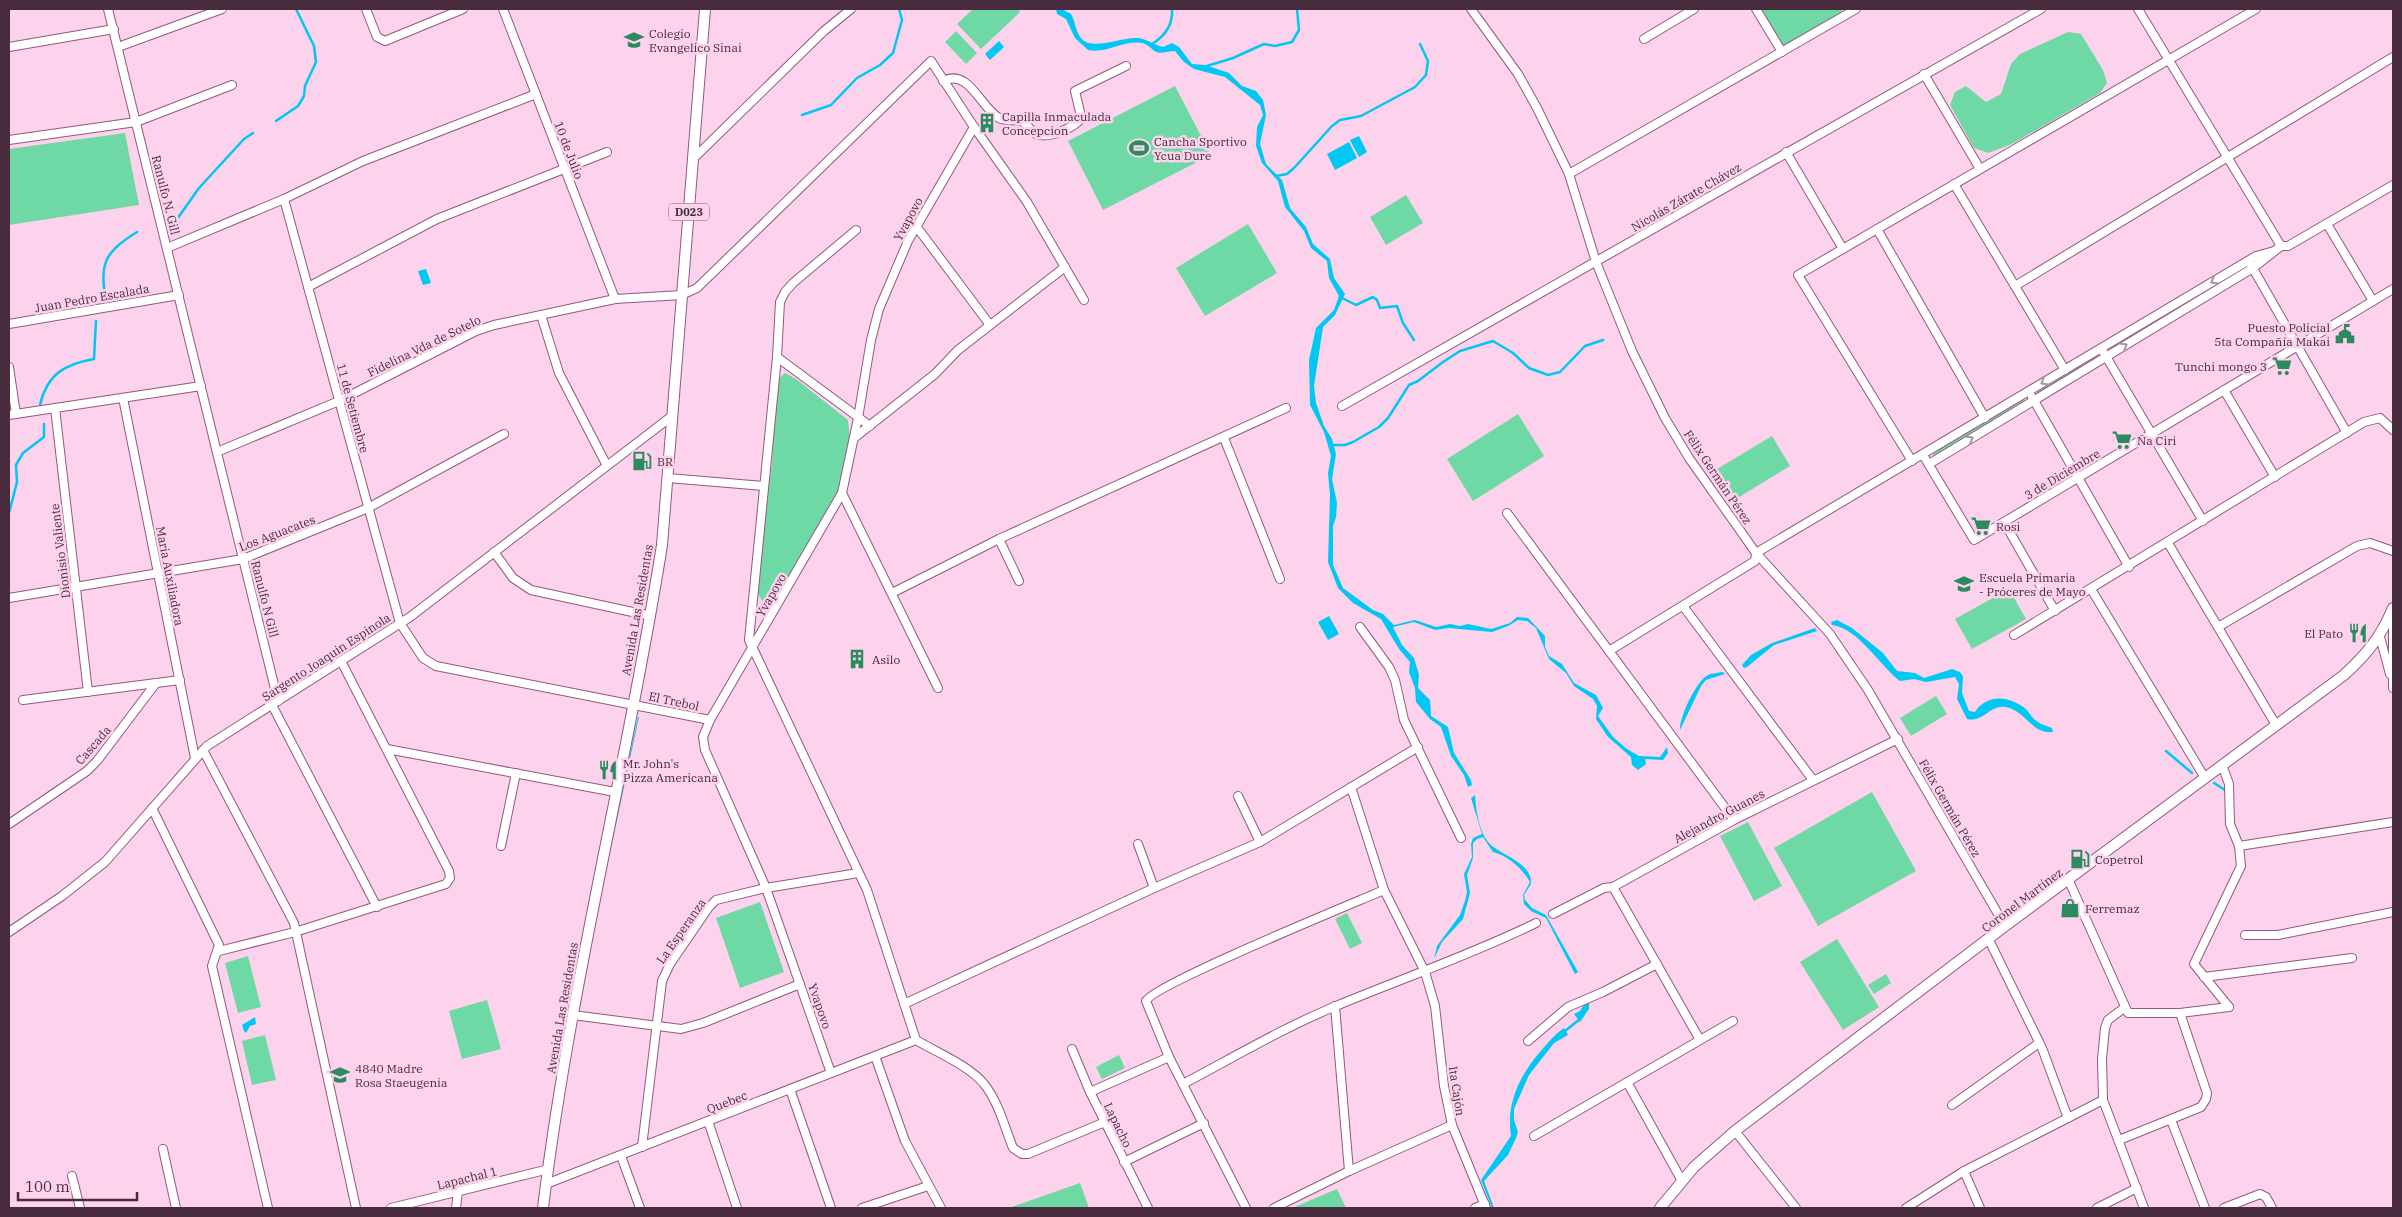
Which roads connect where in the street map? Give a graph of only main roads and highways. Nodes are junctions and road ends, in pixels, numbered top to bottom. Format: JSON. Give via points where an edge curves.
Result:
{"nodes":[{"id":1,"x":706,"y":9,"type":"edge"},
{"id":2,"x":2393,"y":609,"type":"edge"},
{"id":3,"x":543,"y":1208,"type":"edge"},
{"id":4,"x":1660,"y":1208,"type":"edge"}],
"edges":[{"from":1,"to":3,"type":"main road","name":"Avenida Las Residentas","number":"D023","via":[[662,545],[573,1015]]},
{"from":2,"to":4,"type":"main road","name":"Coronel Martínez","via":[[2380,637],[2344,675],[1735,1131],[1682,1180]]}]}
